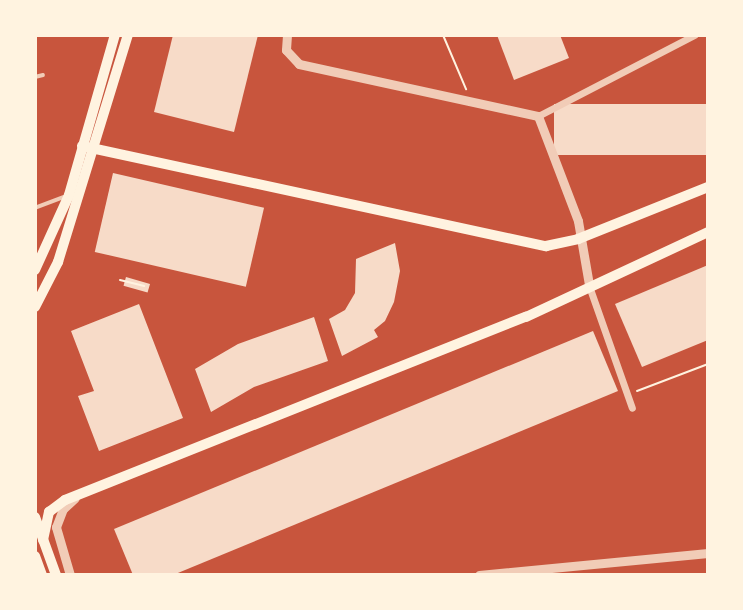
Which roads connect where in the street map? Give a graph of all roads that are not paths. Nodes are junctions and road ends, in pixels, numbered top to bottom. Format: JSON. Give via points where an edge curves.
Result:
{"nodes":[{"id":1,"x":115,"y":35,"type":"edge"},
{"id":2,"x":128,"y":35,"type":"edge"},
{"id":3,"x":287,"y":35,"type":"edge"},
{"id":4,"x":694,"y":35,"type":"edge"},
{"id":5,"x":43,"y":75,"type":"dead end"},
{"id":6,"x":35,"y":78,"type":"edge"},
{"id":7,"x":538,"y":116,"type":"junction"},
{"id":8,"x":82,"y":146,"type":"junction"},
{"id":9,"x":95,"y":148,"type":"junction"},
{"id":10,"x":708,"y":187,"type":"edge"},
{"id":11,"x":69,"y":195,"type":"junction"},
{"id":12,"x":35,"y":208,"type":"edge"},
{"id":13,"x":708,"y":232,"type":"edge"},
{"id":14,"x":578,"y":239,"type":"junction"},
{"id":15,"x":35,"y":270,"type":"edge"},
{"id":16,"x":589,"y":285,"type":"junction"},
{"id":17,"x":35,"y":307,"type":"edge"},
{"id":18,"x":632,"y":408,"type":"dead end"},
{"id":19,"x":80,"y":494,"type":"junction"},
{"id":20,"x":35,"y":517,"type":"edge"},
{"id":21,"x":43,"y":540,"type":"junction"},
{"id":22,"x":708,"y":553,"type":"edge"},
{"id":23,"x":35,"y":556,"type":"edge"},
{"id":24,"x":42,"y":575,"type":"edge"},
{"id":25,"x":56,"y":575,"type":"edge"},
{"id":26,"x":70,"y":575,"type":"edge"},
{"id":27,"x":479,"y":575,"type":"edge"}],
"edges":[{"from":1,"to":8,"type":"main road"},
{"from":2,"to":9,"type":"main road"},
{"from":3,"to":7,"type":"street","via":[[286,50],[299,64]]},
{"from":4,"to":7,"type":"street"},
{"from":5,"to":6,"type":"lane"},
{"from":7,"to":14,"type":"street","via":[[578,220]]},
{"from":8,"to":9,"type":"main road"},
{"from":8,"to":11,"type":"main road"},
{"from":9,"to":14,"type":"main road","via":[[525,244],[546,246]]},
{"from":9,"to":17,"type":"main road","via":[[58,262]]},
{"from":10,"to":14,"type":"main road"},
{"from":11,"to":12,"type":"lane"},
{"from":11,"to":15,"type":"main road"},
{"from":13,"to":16,"type":"main road"},
{"from":14,"to":16,"type":"street"},
{"from":16,"to":18,"type":"street"},
{"from":16,"to":19,"type":"main road","via":[[526,317]]},
{"from":19,"to":21,"type":"main road","via":[[49,512]]},
{"from":19,"to":26,"type":"street","via":[[64,509],[56,527]]},
{"from":20,"to":21,"type":"main road"},
{"from":21,"to":25,"type":"main road"},
{"from":22,"to":27,"type":"street"},
{"from":23,"to":24,"type":"main road"}]}
